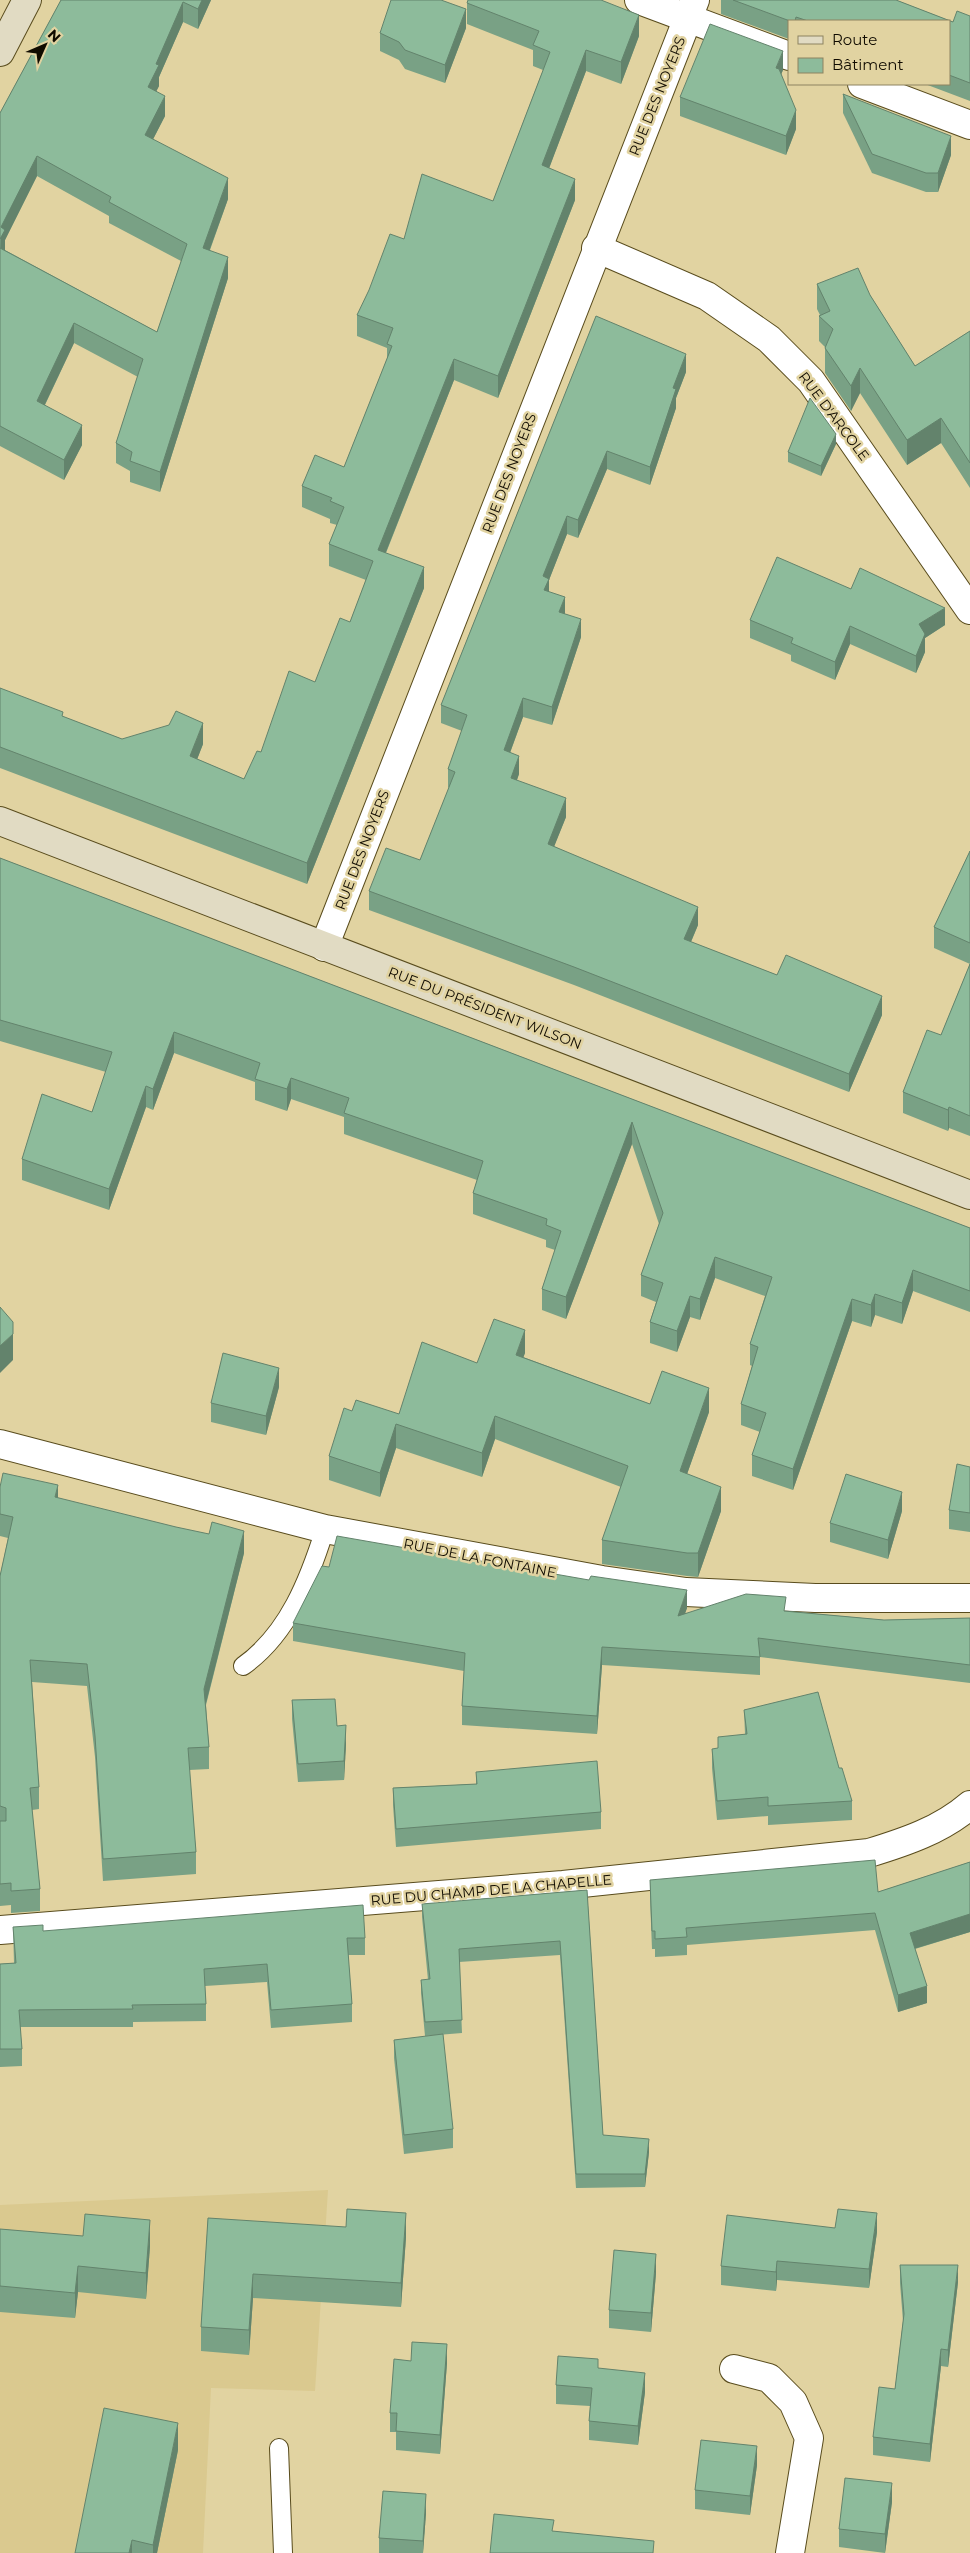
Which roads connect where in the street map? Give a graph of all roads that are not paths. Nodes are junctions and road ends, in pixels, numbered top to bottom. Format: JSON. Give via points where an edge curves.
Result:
{"nodes":[{"id":1,"x":27,"y":0,"type":"edge"},
{"id":2,"x":639,"y":0,"type":"edge"},
{"id":3,"x":691,"y":9,"type":"edge"},
{"id":4,"x":0,"y":52,"type":"edge"},
{"id":5,"x":788,"y":56,"type":"edge"},
{"id":6,"x":865,"y":85,"type":"edge"},
{"id":7,"x":970,"y":125,"type":"edge"},
{"id":8,"x":596,"y":248,"type":"junction"},
{"id":9,"x":970,"y":610,"type":"edge"},
{"id":10,"x":0,"y":821,"type":"edge"},
{"id":11,"x":324,"y":947,"type":"junction"},
{"id":12,"x":970,"y":1195,"type":"edge"},
{"id":13,"x":0,"y":1444,"type":"edge"},
{"id":14,"x":325,"y":1529,"type":"junction"},
{"id":15,"x":970,"y":1598,"type":"edge"},
{"id":16,"x":243,"y":1666,"type":"dead end"},
{"id":17,"x":970,"y":1805,"type":"edge"},
{"id":18,"x":0,"y":1930,"type":"edge"},
{"id":19,"x":734,"y":2369,"type":"dead end"},
{"id":20,"x":278,"y":2448,"type":"dead end"},
{"id":21,"x":283,"y":2553,"type":"edge"},
{"id":22,"x":790,"y":2553,"type":"edge"}],
"edges":[{"from":1,"to":4,"type":"main road"},
{"from":2,"to":3,"type":"street"},
{"from":3,"to":5,"type":"street"},
{"from":3,"to":8,"type":"street","name":"RUE DES NOYERS"},
{"from":6,"to":7,"type":"street"},
{"from":8,"to":9,"type":"street","name":"RUE D'ARCOLE","via":[[707,296],[768,339],[811,381]]},
{"from":8,"to":11,"type":"street","name":"RUE DES NOYERS"},
{"from":10,"to":11,"type":"main road","name":"RUE DU PRÉSIDENT WILSON"},
{"from":11,"to":12,"type":"main road","name":"RUE DU PRÉSIDENT WILSON"},
{"from":13,"to":14,"type":"street","name":"RUE DE LA FONTAINE"},
{"from":14,"to":15,"type":"street","name":"RUE DE LA FONTAINE","via":[[593,1579],[686,1592],[815,1598]]},
{"from":14,"to":16,"type":"lane","via":[[305,1585],[281,1629],[262,1653]]},
{"from":17,"to":18,"type":"street","name":"RUE DU CHAMP DE LA CHAPELLE","via":[[918,1838],[869,1853],[563,1886]]},
{"from":19,"to":22,"type":"street","via":[[769,2378],[793,2402],[809,2438]]},
{"from":20,"to":21,"type":"lane"}]}
